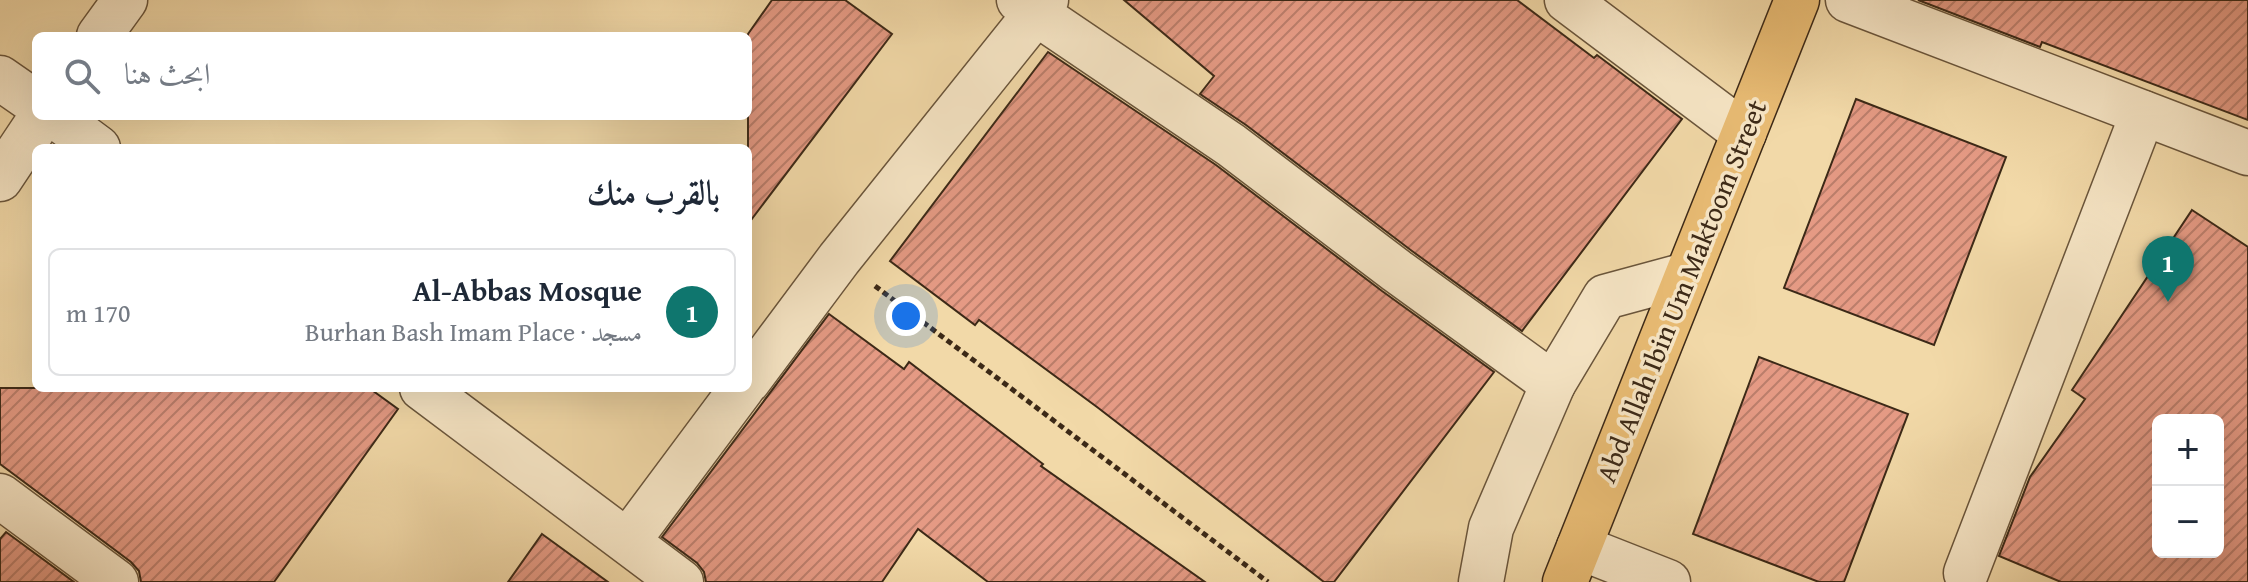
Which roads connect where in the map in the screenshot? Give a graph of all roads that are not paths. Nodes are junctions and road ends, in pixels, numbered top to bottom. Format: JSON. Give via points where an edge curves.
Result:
{"nodes":[{"id":1,"x":125,"y":0,"type":"edge"},
{"id":2,"x":1567,"y":0,"type":"edge"},
{"id":3,"x":1797,"y":0,"type":"edge"},
{"id":4,"x":1848,"y":0,"type":"edge"},
{"id":5,"x":1034,"y":4,"type":"edge"},
{"id":6,"x":102,"y":32,"type":"edge"},
{"id":7,"x":0,"y":78,"type":"edge"},
{"id":8,"x":32,"y":100,"type":"edge"},
{"id":9,"x":2143,"y":113,"type":"junction"},
{"id":10,"x":39,"y":120,"type":"edge"},
{"id":11,"x":60,"y":120,"type":"edge"},
{"id":12,"x":1744,"y":133,"type":"junction"},
{"id":13,"x":93,"y":144,"type":"edge"},
{"id":14,"x":2248,"y":153,"type":"edge"},
{"id":15,"x":0,"y":179,"type":"edge"},
{"id":16,"x":1686,"y":275,"type":"junction"},
{"id":17,"x":752,"y":376,"type":"edge"},
{"id":18,"x":1553,"y":384,"type":"junction"},
{"id":19,"x":427,"y":392,"type":"edge"},
{"id":20,"x":739,"y":392,"type":"edge"},
{"id":21,"x":0,"y":496,"type":"edge"},
{"id":22,"x":628,"y":541,"type":"junction"},
{"id":23,"x":1572,"y":564,"type":"edge"},
{"id":24,"x":1966,"y":573,"type":"dead end"},
{"id":25,"x":116,"y":582,"type":"edge"},
{"id":26,"x":681,"y":582,"type":"edge"},
{"id":27,"x":1481,"y":582,"type":"edge"},
{"id":28,"x":1668,"y":582,"type":"edge"}],
"edges":[{"from":1,"to":6,"type":"street"},
{"from":2,"to":12,"type":"street"},
{"from":3,"to":12,"type":"main road","name":"Abd Allah Ibin Um Maktoom Street"},
{"from":4,"to":9,"type":"street"},
{"from":5,"to":17,"type":"street"},
{"from":5,"to":18,"type":"street"},
{"from":7,"to":8,"type":"street"},
{"from":9,"to":14,"type":"street"},
{"from":9,"to":24,"type":"street"},
{"from":10,"to":15,"type":"street"},
{"from":11,"to":13,"type":"street"},
{"from":12,"to":16,"type":"main road","name":"Abd Allah Ibin Um Maktoom Street"},
{"from":16,"to":18,"type":"street","via":[[1605,297]]},
{"from":16,"to":23,"type":"main road","name":"Abd Allah Ibin Um Maktoom Street"},
{"from":18,"to":27,"type":"street","via":[[1491,528]]},
{"from":19,"to":22,"type":"street"},
{"from":20,"to":22,"type":"street"},
{"from":21,"to":25,"type":"street"},
{"from":22,"to":26,"type":"street"},
{"from":23,"to":28,"type":"street"}]}
